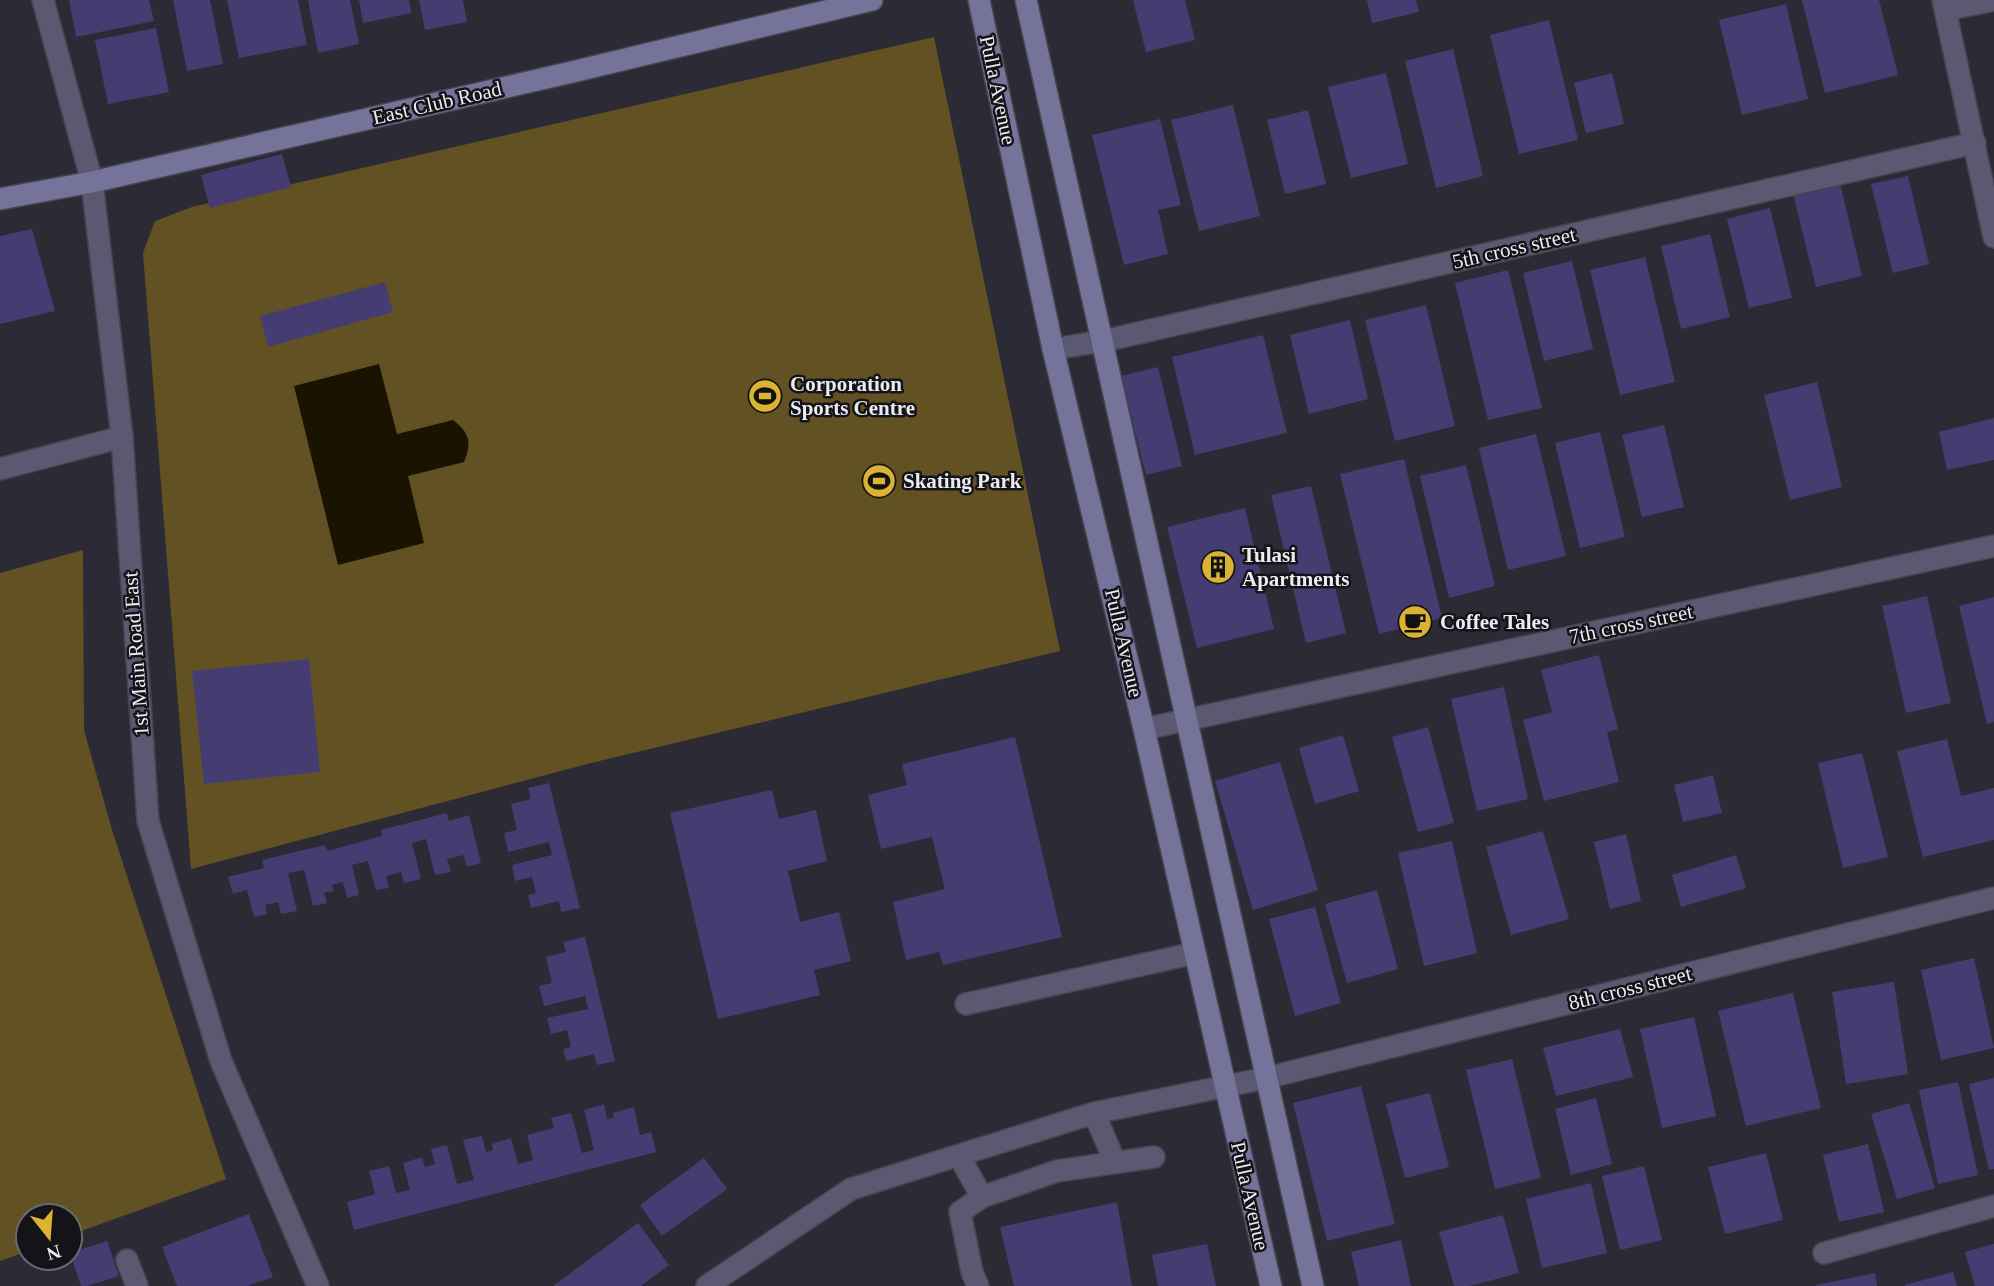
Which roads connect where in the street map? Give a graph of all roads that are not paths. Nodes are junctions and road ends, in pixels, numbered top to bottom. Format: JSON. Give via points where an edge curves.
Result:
{"nodes":[{"id":1,"x":43,"y":0,"type":"edge"},
{"id":2,"x":872,"y":0,"type":"edge"},
{"id":3,"x":979,"y":0,"type":"edge"},
{"id":4,"x":1026,"y":0,"type":"edge"},
{"id":5,"x":1994,"y":0,"type":"edge"},
{"id":6,"x":1944,"y":5,"type":"edge"},
{"id":7,"x":1975,"y":143,"type":"junction"},
{"id":8,"x":92,"y":182,"type":"junction"},
{"id":9,"x":0,"y":199,"type":"edge"},
{"id":10,"x":1994,"y":237,"type":"edge"},
{"id":11,"x":1103,"y":341,"type":"junction"},
{"id":12,"x":1054,"y":349,"type":"junction"},
{"id":13,"x":122,"y":437,"type":"junction"},
{"id":14,"x":0,"y":469,"type":"edge"},
{"id":15,"x":1994,"y":546,"type":"edge"},
{"id":16,"x":1187,"y":720,"type":"junction"},
{"id":17,"x":1144,"y":729,"type":"junction"},
{"id":18,"x":1994,"y":898,"type":"edge"},
{"id":19,"x":1195,"y":953,"type":"junction"},
{"id":20,"x":966,"y":1004,"type":"dead end"},
{"id":21,"x":1266,"y":1078,"type":"junction"},
{"id":22,"x":1225,"y":1087,"type":"junction"},
{"id":23,"x":1094,"y":1113,"type":"junction"},
{"id":24,"x":959,"y":1156,"type":"junction"},
{"id":25,"x":1154,"y":1157,"type":"dead end"},
{"id":26,"x":1115,"y":1162,"type":"junction"},
{"id":27,"x":982,"y":1197,"type":"junction"},
{"id":28,"x":1994,"y":1206,"type":"edge"},
{"id":29,"x":1824,"y":1253,"type":"dead end"},
{"id":30,"x":127,"y":1260,"type":"dead end"},
{"id":31,"x":137,"y":1286,"type":"edge"},
{"id":32,"x":318,"y":1286,"type":"edge"},
{"id":33,"x":706,"y":1286,"type":"edge"},
{"id":34,"x":978,"y":1286,"type":"edge"},
{"id":35,"x":1270,"y":1286,"type":"edge"},
{"id":36,"x":1313,"y":1286,"type":"edge"}],
"edges":[{"from":1,"to":8,"type":"street","name":"1st Main Road East"},
{"from":2,"to":8,"type":"street","name":"East Club Road"},
{"from":3,"to":12,"type":"street","name":"Pulla Avenue"},
{"from":4,"to":11,"type":"street","name":"Pulla Avenue"},
{"from":5,"to":6,"type":"street"},
{"from":6,"to":7,"type":"street"},
{"from":7,"to":10,"type":"street"},
{"from":7,"to":11,"type":"street","name":"5th cross street"},
{"from":8,"to":9,"type":"street","name":"East Club Road"},
{"from":8,"to":13,"type":"street","name":"1st Main Road East"},
{"from":11,"to":12,"type":"street","name":"5th cross street"},
{"from":11,"to":16,"type":"street","name":"Pulla Avenue"},
{"from":12,"to":17,"type":"street","name":"Pulla Avenue"},
{"from":13,"to":14,"type":"street"},
{"from":13,"to":32,"type":"street","name":"1st Main Road East","via":[[148,821],[221,1061]]},
{"from":15,"to":16,"type":"street","name":"7th cross street"},
{"from":16,"to":17,"type":"street","name":"7th cross street"},
{"from":16,"to":21,"type":"street","name":"Pulla Avenue"},
{"from":17,"to":19,"type":"street","name":"Pulla Avenue"},
{"from":18,"to":21,"type":"street","name":"8th cross street"},
{"from":19,"to":20,"type":"street"},
{"from":19,"to":22,"type":"street","name":"Pulla Avenue"},
{"from":21,"to":22,"type":"street","name":"8th cross street"},
{"from":21,"to":36,"type":"street","name":"Pulla Avenue"},
{"from":22,"to":23,"type":"street","name":"8th cross street"},
{"from":22,"to":35,"type":"street","name":"Pulla Avenue"},
{"from":23,"to":24,"type":"street","name":"8th cross street"},
{"from":23,"to":26,"type":"street"},
{"from":24,"to":27,"type":"street"},
{"from":24,"to":33,"type":"street","name":"8th cross street","via":[[850,1189]]},
{"from":25,"to":26,"type":"street"},
{"from":26,"to":27,"type":"street","via":[[1057,1171]]},
{"from":27,"to":34,"type":"street","via":[[960,1212]]},
{"from":28,"to":29,"type":"street"},
{"from":30,"to":31,"type":"street"}]}
